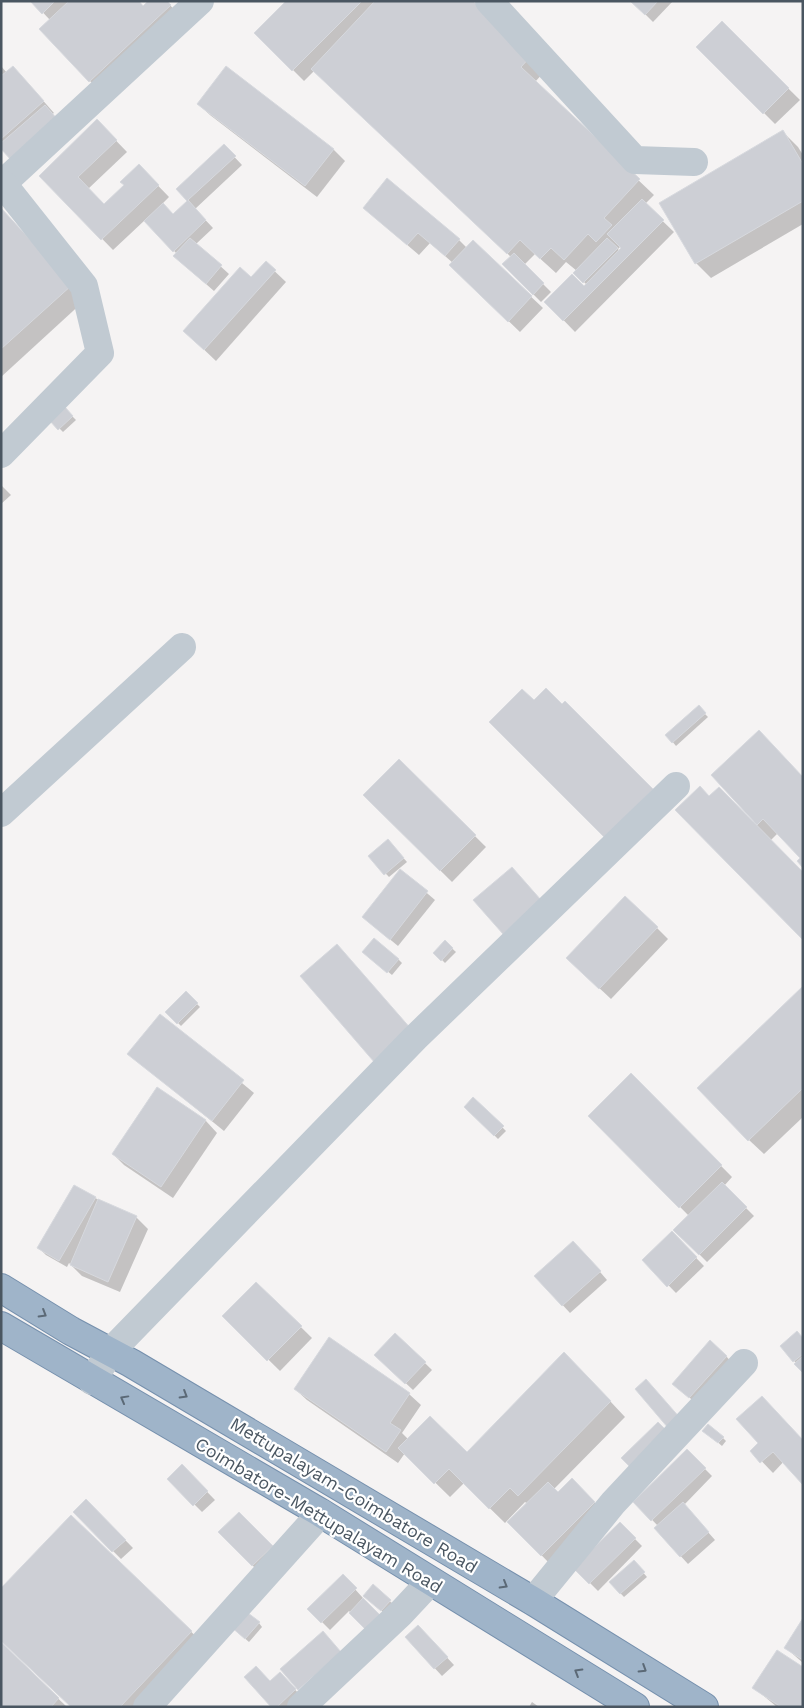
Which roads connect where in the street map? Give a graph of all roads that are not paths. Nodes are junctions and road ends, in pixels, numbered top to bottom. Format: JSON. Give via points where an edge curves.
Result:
{"nodes":[{"id":1,"x":200,"y":1,"type":"edge"},
{"id":2,"x":489,"y":1,"type":"edge"},
{"id":3,"x":694,"y":162,"type":"dead end"},
{"id":4,"x":2,"y":185,"type":"edge"},
{"id":5,"x":1,"y":454,"type":"edge"},
{"id":6,"x":182,"y":647,"type":"dead end"},
{"id":7,"x":676,"y":786,"type":"dead end"},
{"id":8,"x":1,"y":813,"type":"edge"},
{"id":9,"x":1,"y":1288,"type":"edge"},
{"id":10,"x":1,"y":1326,"type":"edge"},
{"id":11,"x":110,"y":1352,"type":"junction"},
{"id":12,"x":744,"y":1363,"type":"dead end"},
{"id":13,"x":92,"y":1381,"type":"junction"},
{"id":14,"x":321,"y":1513,"type":"junction"},
{"id":15,"x":430,"y":1582,"type":"junction"},
{"id":16,"x":533,"y":1601,"type":"junction"},
{"id":17,"x":147,"y":1707,"type":"edge"},
{"id":18,"x":301,"y":1707,"type":"edge"},
{"id":19,"x":635,"y":1707,"type":"edge"},
{"id":20,"x":704,"y":1707,"type":"edge"}],
"edges":[{"from":1,"to":4,"type":"street"},
{"from":2,"to":3,"type":"street","via":[[635,160]]},
{"from":4,"to":5,"type":"street","via":[[84,286],[100,353]]},
{"from":6,"to":8,"type":"street"},
{"from":7,"to":11,"type":"street","via":[[415,1038]]},
{"from":9,"to":11,"type":"highway","name":"Mettupalayam-Coimbatore Road","one_way":true},
{"from":10,"to":13,"type":"highway","name":"Coimbatore-Mettupalayam Road"},
{"from":11,"to":13,"type":"street"},
{"from":11,"to":16,"type":"highway","name":"Mettupalayam-Coimbatore Road","one_way":true},
{"from":12,"to":16,"type":"street","via":[[613,1503]]},
{"from":14,"to":13,"type":"highway","name":"Coimbatore-Mettupalayam Road","one_way":true},
{"from":14,"to":15,"type":"highway","name":"Coimbatore-Mettupalayam Road"},
{"from":14,"to":17,"type":"street"},
{"from":15,"to":18,"type":"street"},
{"from":19,"to":15,"type":"highway","name":"Coimbatore-Mettupalayam Road","one_way":true},
{"from":16,"to":20,"type":"highway","name":"Mettupalayam-Coimbatore Road","one_way":true}]}
